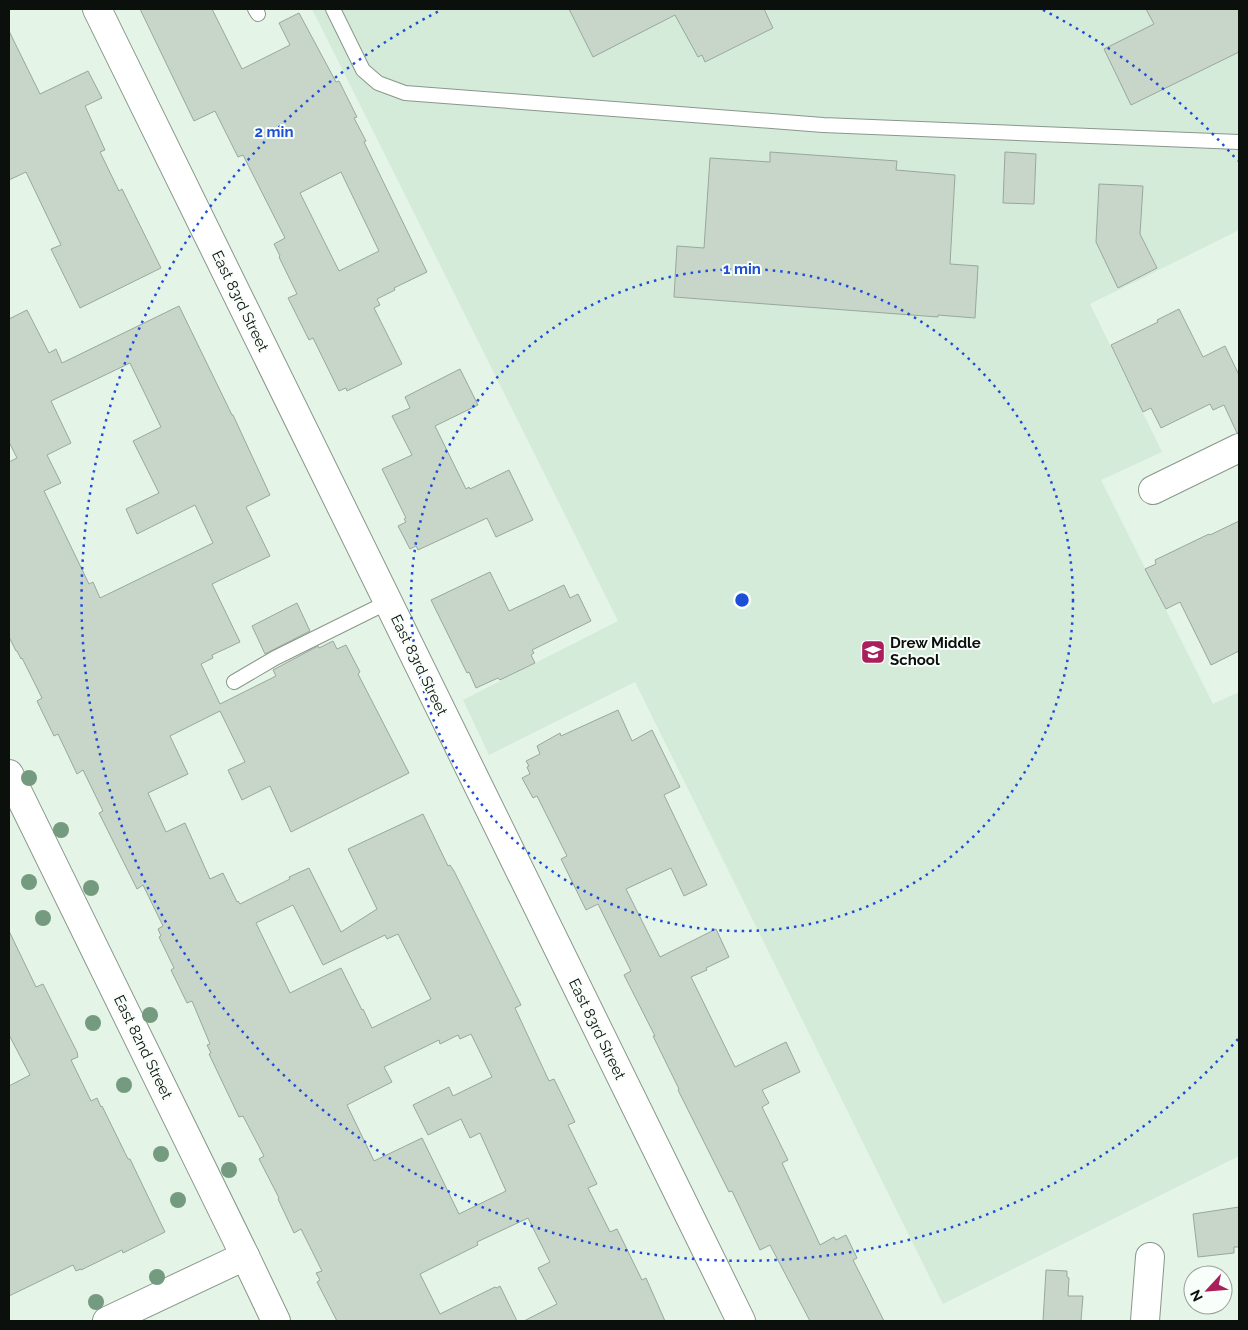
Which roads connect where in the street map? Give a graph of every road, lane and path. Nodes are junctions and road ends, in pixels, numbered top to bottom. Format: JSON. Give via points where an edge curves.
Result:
{"nodes":[{"id":1,"x":97,"y":9,"type":"edge"},
{"id":2,"x":333,"y":9,"type":"edge"},
{"id":3,"x":1239,"y":142,"type":"edge"},
{"id":4,"x":1239,"y":448,"type":"edge"},
{"id":5,"x":1153,"y":490,"type":"dead end"},
{"id":6,"x":388,"y":602,"type":"junction"},
{"id":7,"x":234,"y":682,"type":"dead end"},
{"id":8,"x":9,"y":774,"type":"edge"},
{"id":9,"x":245,"y":1256,"type":"junction"},
{"id":10,"x":1150,"y":1257,"type":"dead end"},
{"id":11,"x":107,"y":1321,"type":"edge"},
{"id":12,"x":276,"y":1321,"type":"edge"},
{"id":13,"x":740,"y":1321,"type":"edge"},
{"id":14,"x":1145,"y":1321,"type":"edge"}],
"edges":[{"from":1,"to":6,"type":"street","name":"East 83rd Street"},
{"from":2,"to":3,"type":"lane","via":[[363,70],[378,83],[405,93],[823,125]]},
{"from":4,"to":5,"type":"street"},
{"from":6,"to":7,"type":"lane"},
{"from":6,"to":13,"type":"street","name":"East 83rd Street"},
{"from":8,"to":9,"type":"street","name":"East 82nd Street"},
{"from":9,"to":11,"type":"street"},
{"from":9,"to":12,"type":"street","name":"East 82nd Street"},
{"from":10,"to":14,"type":"street"}]}
